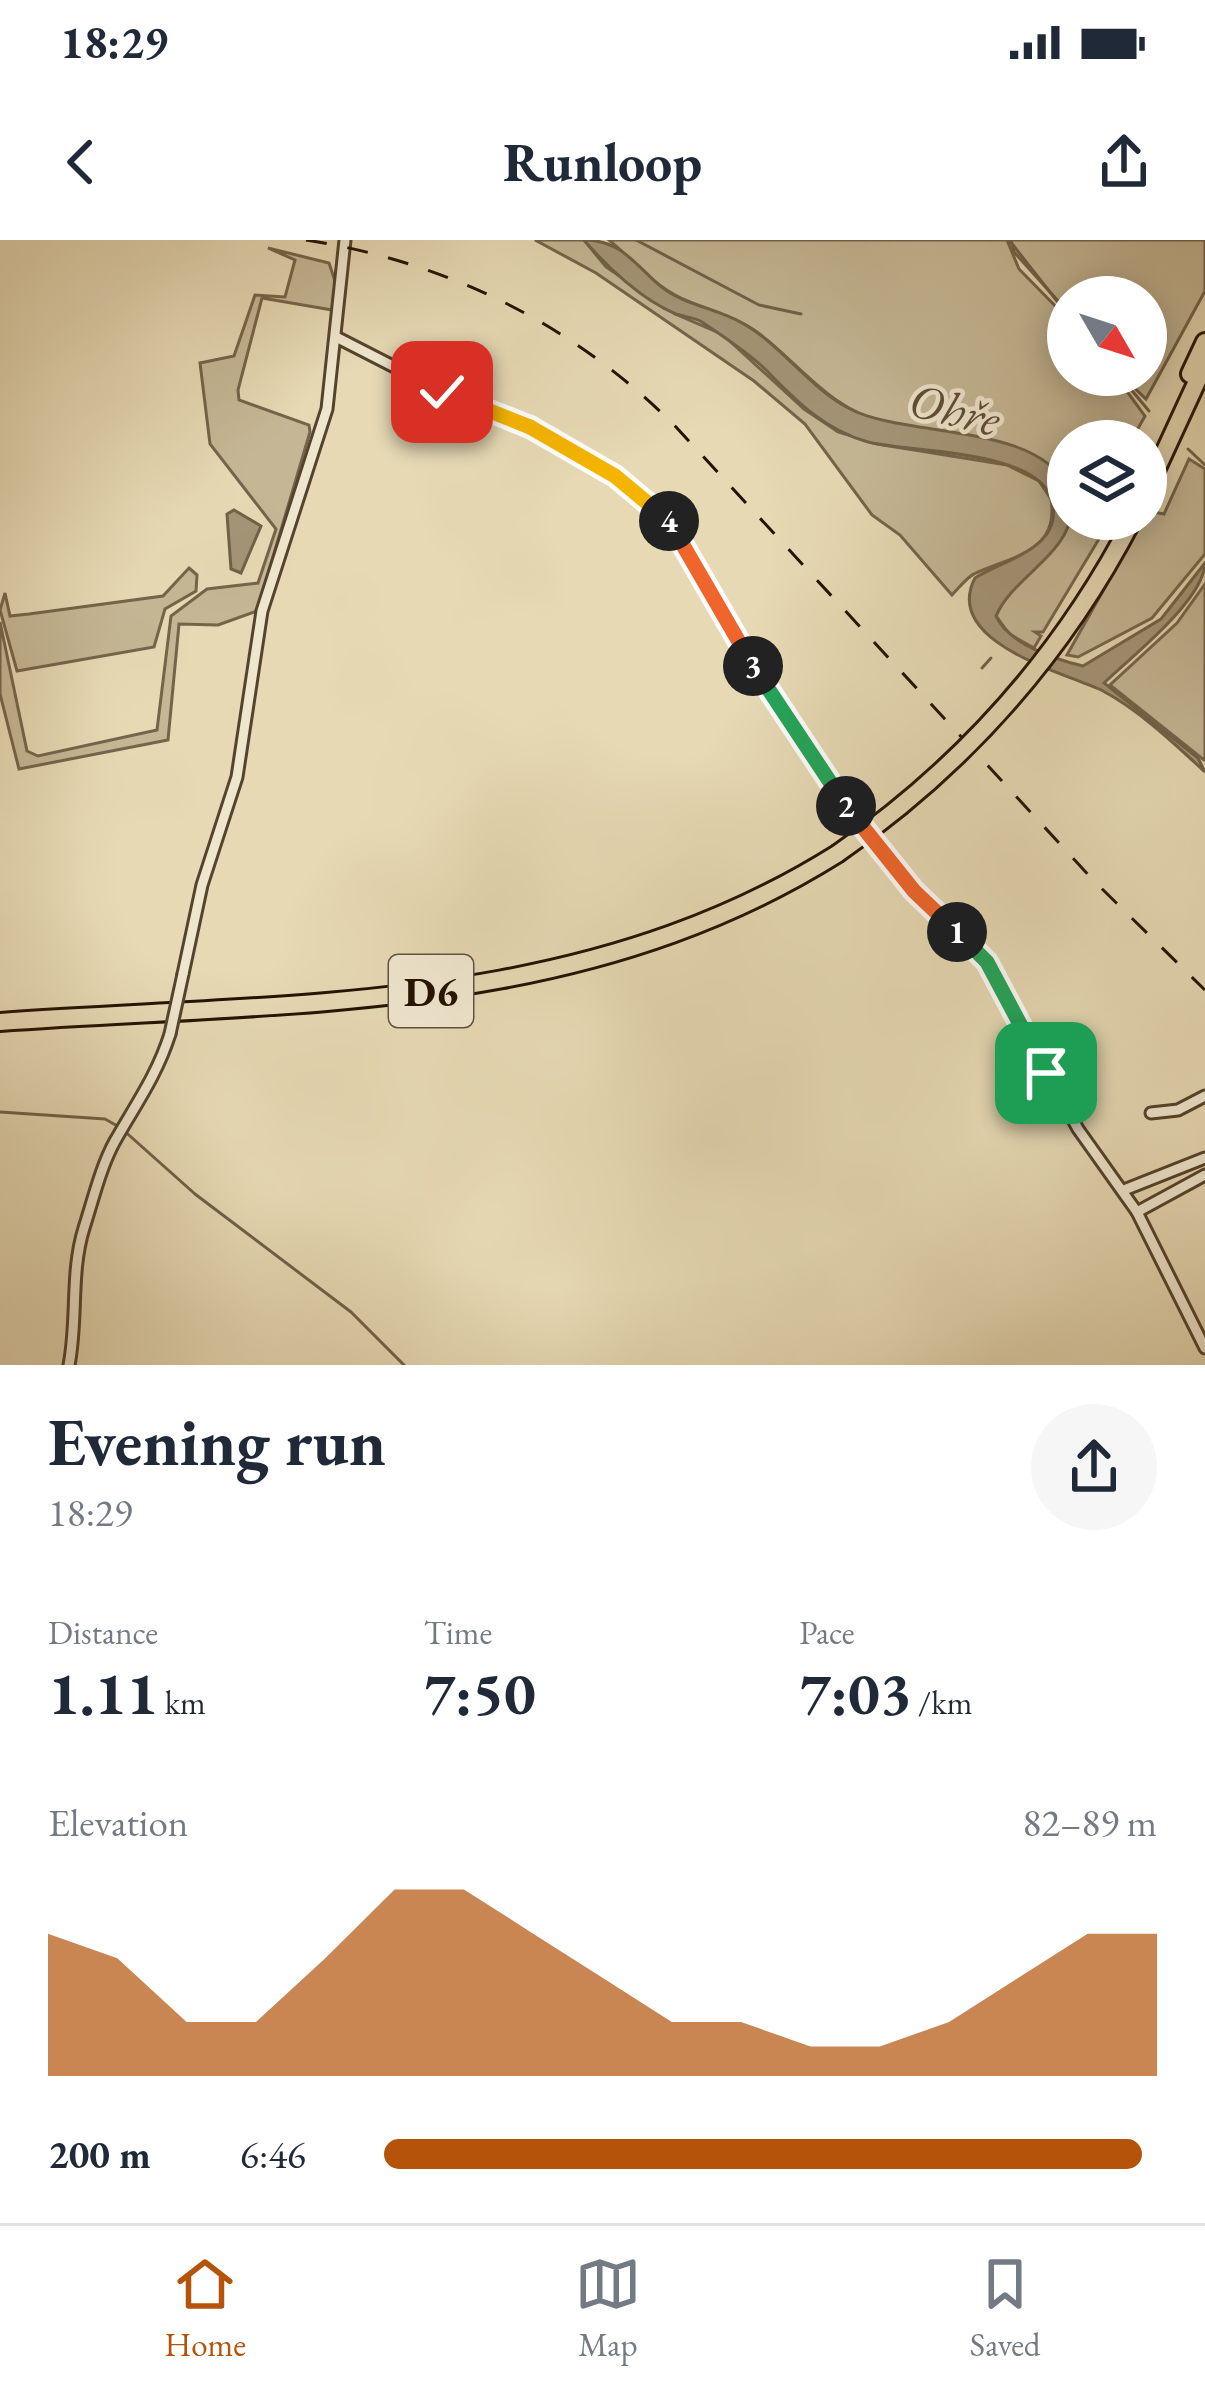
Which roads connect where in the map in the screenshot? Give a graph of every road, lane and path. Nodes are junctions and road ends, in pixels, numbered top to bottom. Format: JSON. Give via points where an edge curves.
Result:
{"nodes":[{"id":1,"x":345,"y":240,"type":"edge"},
{"id":2,"x":336,"y":338,"type":"junction"},
{"id":3,"x":1205,"y":342,"type":"edge"},
{"id":4,"x":1205,"y":364,"type":"edge"},
{"id":5,"x":1167,"y":424,"type":"edge"},
{"id":6,"x":1167,"y":446,"type":"edge"},
{"id":7,"x":1110,"y":540,"type":"edge"},
{"id":8,"x":1121,"y":540,"type":"edge"},
{"id":9,"x":833,"y":851,"type":"junction"},
{"id":10,"x":0,"y":1012,"type":"edge"},
{"id":11,"x":0,"y":1022,"type":"edge"},
{"id":12,"x":1205,"y":1096,"type":"edge"},
{"id":13,"x":1178,"y":1110,"type":"junction"},
{"id":14,"x":1150,"y":1113,"type":"dead end"},
{"id":15,"x":1188,"y":1122,"type":"dead end"},
{"id":16,"x":1205,"y":1158,"type":"edge"},
{"id":17,"x":1205,"y":1175,"type":"edge"},
{"id":18,"x":1124,"y":1190,"type":"junction"},
{"id":19,"x":1137,"y":1212,"type":"junction"},
{"id":20,"x":1205,"y":1348,"type":"edge"},
{"id":21,"x":69,"y":1365,"type":"edge"}],
"edges":[{"from":1,"to":2,"type":"street"},
{"from":2,"to":18,"type":"street","via":[[544,433],[666,516],[837,794],[914,891],[987,962],[1078,1129]]},
{"from":2,"to":21,"type":"street","bridge":true,"via":[[320,432],[262,611],[237,776],[202,885],[170,1034],[159,1068],[112,1144],[85,1226]]},
{"from":3,"to":5,"type":"highway"},
{"from":4,"to":6,"type":"highway"},
{"from":7,"to":9,"type":"highway","number":"D6","bridge":true,"via":[[1064,618],[1004,695]]},
{"from":8,"to":9,"type":"highway","number":"D6","bridge":true,"via":[[1072,624],[1014,699],[936,778]]},
{"from":9,"to":10,"type":"highway","number":"D6","via":[[693,919],[552,964],[409,983]]},
{"from":9,"to":11,"type":"highway","number":"D6","via":[[760,899],[680,935],[513,981]]},
{"from":12,"to":13,"type":"street"},
{"from":13,"to":14,"type":"street"},
{"from":13,"to":15,"type":"street"},
{"from":16,"to":18,"type":"street"},
{"from":17,"to":19,"type":"street"},
{"from":18,"to":19,"type":"street"},
{"from":19,"to":20,"type":"street"}]}
